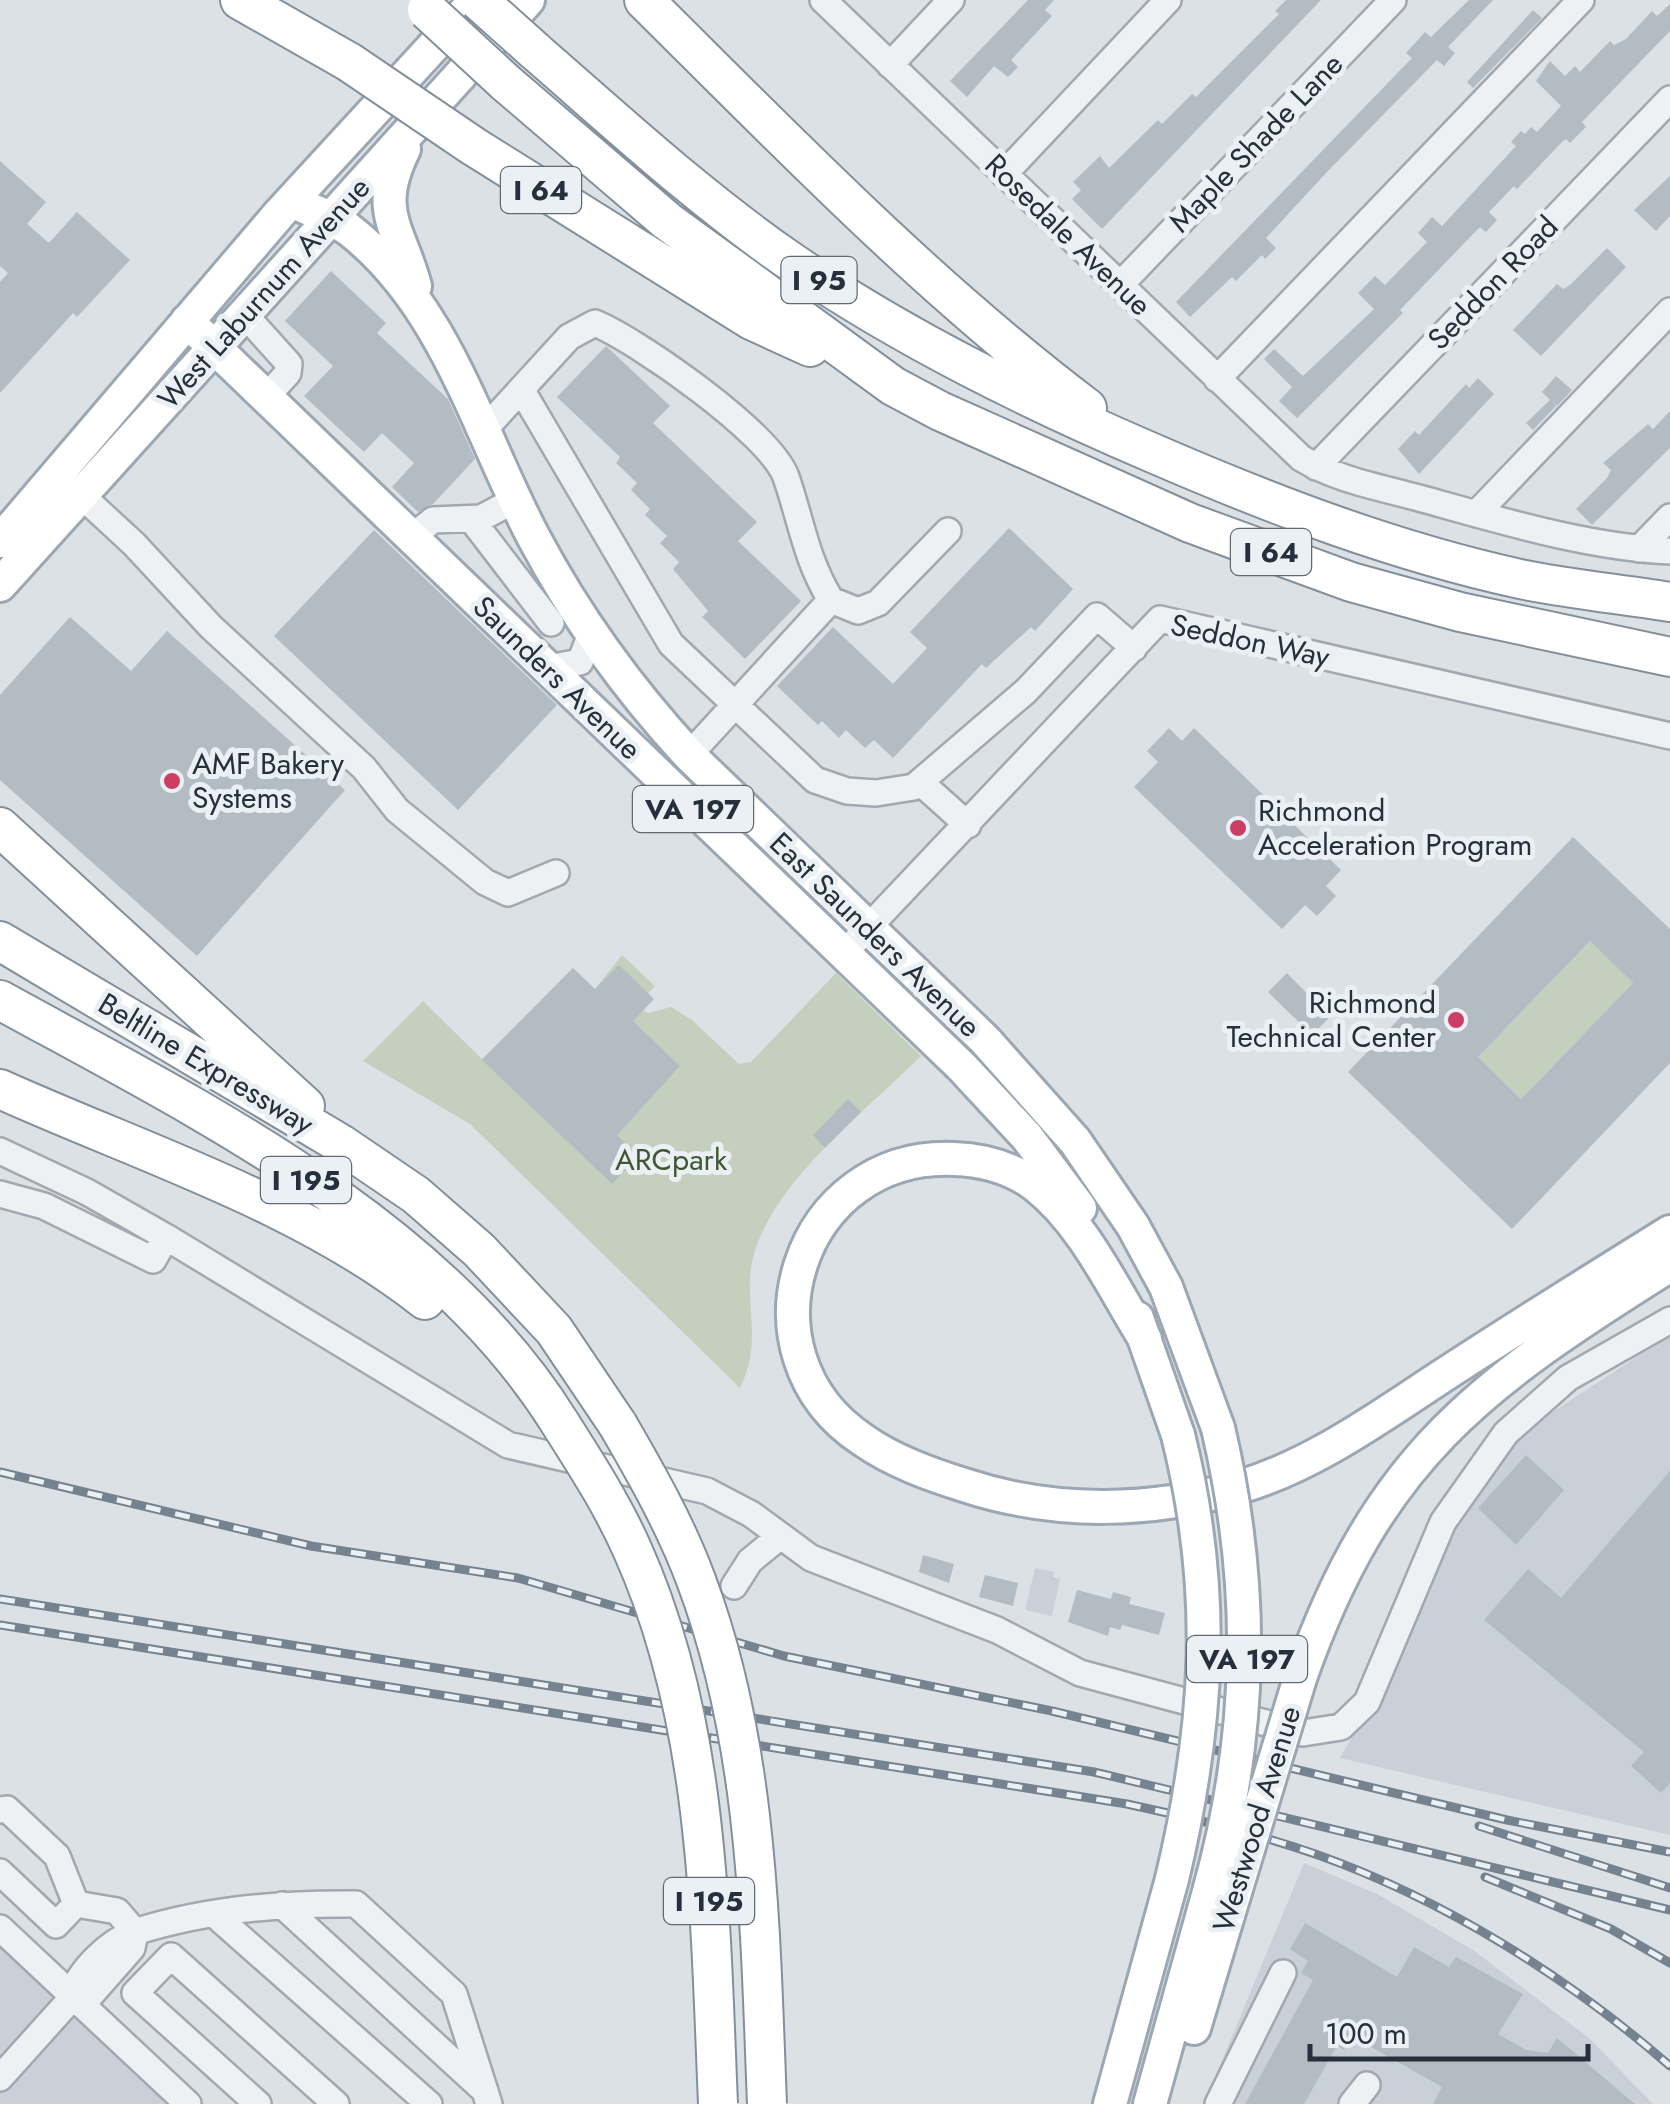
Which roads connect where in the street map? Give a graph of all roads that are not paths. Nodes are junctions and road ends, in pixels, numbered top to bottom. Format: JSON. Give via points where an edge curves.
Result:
{"nodes":[{"id":1,"x":240,"y":0,"type":"edge"},
{"id":2,"x":477,"y":0,"type":"edge"},
{"id":3,"x":528,"y":0,"type":"edge"},
{"id":4,"x":644,"y":0,"type":"edge"},
{"id":5,"x":823,"y":0,"type":"edge"},
{"id":6,"x":951,"y":0,"type":"edge"},
{"id":7,"x":1168,"y":0,"type":"edge"},
{"id":8,"x":1393,"y":0,"type":"edge"},
{"id":9,"x":1582,"y":0,"type":"edge"},
{"id":10,"x":421,"y":5,"type":"edge"},
{"id":11,"x":890,"y":65,"type":"junction"},
{"id":12,"x":1670,"y":99,"type":"edge"},
{"id":13,"x":417,"y":124,"type":"junction"},
{"id":14,"x":1004,"y":174,"type":"junction"},
{"id":15,"x":292,"y":200,"type":"junction"},
{"id":16,"x":330,"y":220,"type":"junction"},
{"id":17,"x":1120,"y":285,"type":"junction"},
{"id":18,"x":419,"y":300,"type":"junction"},
{"id":19,"x":1670,"y":311,"type":"edge"},
{"id":20,"x":245,"y":315,"type":"junction"},
{"id":21,"x":187,"y":321,"type":"junction"},
{"id":22,"x":215,"y":348,"type":"junction"},
{"id":23,"x":1217,"y":379,"type":"junction"},
{"id":24,"x":893,"y":386,"type":"junction"},
{"id":25,"x":521,"y":389,"type":"junction"},
{"id":26,"x":266,"y":397,"type":"junction"},
{"id":27,"x":482,"y":432,"type":"junction"},
{"id":28,"x":1141,"y":448,"type":"junction"},
{"id":29,"x":1316,"y":467,"type":"junction"},
{"id":30,"x":70,"y":485,"type":"junction"},
{"id":31,"x":515,"y":500,"type":"junction"},
{"id":32,"x":1476,"y":514,"type":"junction"},
{"id":33,"x":1670,"y":517,"type":"edge"},
{"id":34,"x":472,"y":520,"type":"junction"},
{"id":35,"x":948,"y":531,"type":"dead end"},
{"id":36,"x":412,"y":537,"type":"junction"},
{"id":37,"x":0,"y":540,"type":"edge"},
{"id":38,"x":1639,"y":550,"type":"junction"},
{"id":39,"x":1670,"y":551,"type":"edge"},
{"id":40,"x":0,"y":585,"type":"edge"},
{"id":41,"x":831,"y":600,"type":"junction"},
{"id":42,"x":1670,"y":602,"type":"edge"},
{"id":43,"x":551,"y":624,"type":"dead end"},
{"id":44,"x":591,"y":634,"type":"junction"},
{"id":45,"x":1134,"y":648,"type":"junction"},
{"id":46,"x":1670,"y":657,"type":"edge"},
{"id":47,"x":548,"y":668,"type":"junction"},
{"id":48,"x":734,"y":706,"type":"junction"},
{"id":49,"x":1670,"y":736,"type":"edge"},
{"id":50,"x":688,"y":755,"type":"junction"},
{"id":51,"x":920,"y":782,"type":"junction"},
{"id":52,"x":968,"y":826,"type":"junction"},
{"id":53,"x":0,"y":827,"type":"edge"},
{"id":54,"x":556,"y":873,"type":"dead end"},
{"id":55,"x":868,"y":928,"type":"junction"},
{"id":56,"x":0,"y":941,"type":"edge"},
{"id":57,"x":844,"y":953,"type":"junction"},
{"id":58,"x":0,"y":1000,"type":"edge"},
{"id":59,"x":0,"y":1089,"type":"edge"},
{"id":60,"x":342,"y":1144,"type":"junction"},
{"id":61,"x":0,"y":1151,"type":"edge"},
{"id":62,"x":0,"y":1194,"type":"edge"},
{"id":63,"x":1670,"y":1232,"type":"edge"},
{"id":64,"x":166,"y":1237,"type":"junction"},
{"id":65,"x":1670,"y":1265,"type":"edge"},
{"id":66,"x":1670,"y":1320,"type":"edge"},
{"id":67,"x":1145,"y":1339,"type":"junction"},
{"id":68,"x":560,"y":1423,"type":"junction"},
{"id":69,"x":1178,"y":1436,"type":"joint"},
{"id":70,"x":780,"y":1537,"type":"junction"},
{"id":71,"x":734,"y":1586,"type":"dead end"},
{"id":72,"x":0,"y":1810,"type":"edge"},
{"id":73,"x":0,"y":1872,"type":"edge"},
{"id":74,"x":1223,"y":1890,"type":"junction"},
{"id":75,"x":76,"y":1904,"type":"junction"},
{"id":76,"x":282,"y":1905,"type":"junction"},
{"id":77,"x":215,"y":1915,"type":"junction"},
{"id":78,"x":0,"y":1928,"type":"edge"},
{"id":79,"x":139,"y":1931,"type":"junction"},
{"id":80,"x":170,"y":1956,"type":"junction"},
{"id":81,"x":1283,"y":1973,"type":"dead end"},
{"id":82,"x":72,"y":1999,"type":"junction"},
{"id":83,"x":0,"y":2078,"type":"edge"},
{"id":84,"x":488,"y":2098,"type":"edge"},
{"id":85,"x":188,"y":2104,"type":"edge"},
{"id":86,"x":258,"y":2104,"type":"edge"},
{"id":87,"x":336,"y":2104,"type":"edge"},
{"id":88,"x":430,"y":2104,"type":"edge"},
{"id":89,"x":718,"y":2104,"type":"edge"},
{"id":90,"x":767,"y":2104,"type":"edge"},
{"id":91,"x":1110,"y":2104,"type":"edge"},
{"id":92,"x":1150,"y":2104,"type":"edge"},
{"id":93,"x":1170,"y":2104,"type":"edge"},
{"id":94,"x":1218,"y":2104,"type":"edge"}],
"edges":[{"from":1,"to":24,"type":"highway","number":"I 64","bridge":true,"via":[[349,62],[750,320]]},
{"from":2,"to":15,"type":"main road","name":"West Laburnum Avenue"},
{"from":2,"to":28,"type":"highway","number":"I 95","bridge":true,"via":[[672,170],[790,261],[1002,386]]},
{"from":3,"to":13,"type":"main road","name":"West Laburnum Avenue","number":"VA 197"},
{"from":4,"to":28,"type":"highway","number":"I 64","via":[[902,254],[1014,353]]},
{"from":5,"to":11,"type":"street","name":"Rosedale Avenue"},
{"from":6,"to":11,"type":"street"},
{"from":7,"to":14,"type":"street"},
{"from":8,"to":17,"type":"street","name":"Maple Shade Lane"},
{"from":9,"to":23,"type":"street"},
{"from":10,"to":24,"type":"highway","number":"I 95","bridge":true,"via":[[667,221]]},
{"from":11,"to":14,"type":"street","name":"Rosedale Avenue"},
{"from":12,"to":29,"type":"street","name":"Seddon Road"},
{"from":13,"to":16,"type":"main road","name":"West Laburnum Avenue"},
{"from":13,"to":18,"type":"main road","number":"VA 197","via":[[392,174],[387,209]]},
{"from":14,"to":17,"type":"street","name":"Rosedale Avenue"},
{"from":15,"to":16,"type":"main road","name":"East Saunders Avenue"},
{"from":15,"to":21,"type":"main road","name":"West Laburnum Avenue"},
{"from":16,"to":18,"type":"main road","name":"East Saunders Avenue","via":[[352,231]]},
{"from":16,"to":20,"type":"main road","name":"West Laburnum Avenue"},
{"from":17,"to":23,"type":"street","name":"Rosedale Avenue"},
{"from":18,"to":27,"type":"main road","name":"East Saunders Avenue","number":"VA 197"},
{"from":19,"to":32,"type":"street"},
{"from":20,"to":22,"type":"main road","name":"West Laburnum Avenue"},
{"from":20,"to":26,"type":"street","via":[[289,364]]},
{"from":21,"to":22,"type":"main road","name":"Saunders Avenue","number":"VA 197"},
{"from":21,"to":30,"type":"main road","name":"West Laburnum Avenue"},
{"from":22,"to":26,"type":"main road","name":"Saunders Avenue","number":"VA 197"},
{"from":22,"to":30,"type":"main road","name":"West Laburnum Avenue"},
{"from":23,"to":29,"type":"street","name":"Rosedale Avenue"},
{"from":24,"to":46,"type":"highway","number":"I 64","via":[[1110,489],[1351,582]]},
{"from":25,"to":27,"type":"street"},
{"from":25,"to":41,"type":"street","via":[[569,336],[595,323],[621,334],[692,384],[785,473],[804,545]]},
{"from":25,"to":48,"type":"street","via":[[672,644]]},
{"from":26,"to":36,"type":"main road","name":"Saunders Avenue","number":"VA 197"},
{"from":27,"to":31,"type":"main road","name":"East Saunders Avenue","number":"VA 197"},
{"from":28,"to":42,"type":"highway","number":"I 64","via":[[1392,546],[1522,579]]},
{"from":29,"to":32,"type":"street"},
{"from":30,"to":37,"type":"main road","name":"West Laburnum Avenue"},
{"from":30,"to":40,"type":"main road","name":"West Laburnum Avenue"},
{"from":30,"to":54,"type":"street","via":[[364,768],[397,810],[484,882],[508,893]]},
{"from":31,"to":34,"type":"street"},
{"from":31,"to":44,"type":"main road","name":"East Saunders Avenue","number":"VA 197"},
{"from":32,"to":38,"type":"street"},
{"from":33,"to":38,"type":"street"},
{"from":34,"to":36,"type":"street","via":[[434,520]]},
{"from":34,"to":43,"type":"street"},
{"from":35,"to":41,"type":"street","via":[[878,603],[858,610]]},
{"from":36,"to":47,"type":"main road","name":"Saunders Avenue","number":"VA 197"},
{"from":38,"to":39,"type":"street"},
{"from":41,"to":48,"type":"street"},
{"from":44,"to":47,"type":"street","via":[[580,662]]},
{"from":44,"to":50,"type":"main road","name":"East Saunders Avenue","number":"VA 197"},
{"from":45,"to":49,"type":"street","name":"Seddon Way","via":[[1160,619]]},
{"from":45,"to":51,"type":"street","via":[[1097,616],[1026,691]]},
{"from":45,"to":52,"type":"street","name":"Seddon Way"},
{"from":47,"to":57,"type":"main road","name":"Saunders Avenue","number":"VA 197"},
{"from":48,"to":50,"type":"street"},
{"from":48,"to":51,"type":"street","via":[[815,780],[876,794]]},
{"from":50,"to":55,"type":"main road","name":"East Saunders Avenue","number":"VA 197"},
{"from":51,"to":52,"type":"street"},
{"from":52,"to":55,"type":"street","name":"Seddon Way"},
{"from":53,"to":60,"type":"highway","via":[[281,1080]]},
{"from":55,"to":57,"type":"street","name":"Seddon Way"},
{"from":55,"to":74,"type":"main road","name":"East Saunders Avenue","number":"VA 197","bridge":true,"via":[[1034,1090],[1096,1170],[1166,1287],[1218,1428],[1241,1542],[1247,1677]]},
{"from":56,"to":60,"type":"highway","name":"Beltline Expressway","number":"I 195"},
{"from":57,"to":67,"type":"main road","name":"Saunders Avenue","number":"VA 197","via":[[962,1067],[1053,1169],[1109,1257]]},
{"from":58,"to":68,"type":"highway","name":"Beltline Expressway","number":"I 195","via":[[352,1209],[426,1267],[497,1337]]},
{"from":59,"to":68,"type":"highway","via":[[306,1224],[388,1271]]},
{"from":60,"to":90,"type":"highway","name":"Beltline Expressway","number":"I 195","bridge":true,"via":[[479,1250],[554,1330],[654,1486],[696,1580],[736,1723],[759,1902]]},
{"from":61,"to":64,"type":"street"},
{"from":62,"to":64,"type":"street","via":[[44,1206],[154,1260]]},
{"from":63,"to":67,"type":"main road","via":[[1305,1460],[1213,1494],[1126,1508],[988,1493],[862,1440],[829,1410],[804,1370],[793,1330],[793,1288],[812,1236],[853,1190],[906,1163],[972,1160],[1014,1172],[1053,1200]]},
{"from":64,"to":70,"type":"street","via":[[496,1439],[706,1491]]},
{"from":65,"to":74,"type":"main road","name":"Westwood Avenue","bridge":true,"via":[[1542,1346],[1474,1400],[1392,1490],[1349,1560]]},
{"from":66,"to":70,"type":"street","via":[[1568,1378],[1492,1449],[1442,1522],[1367,1702],[1332,1731],[1302,1733],[1106,1683],[981,1623],[811,1558]]},
{"from":67,"to":69,"type":"main road","name":"Saunders Avenue","number":"VA 197"},
{"from":68,"to":89,"type":"highway","name":"Beltline Expressway","number":"I 195","bridge":true,"via":[[633,1551],[683,1699],[711,1918]]},
{"from":69,"to":91,"type":"main road","name":"Westwood Avenue","number":"VA 197","bridge":true,"via":[[1200,1551],[1206,1643],[1200,1743],[1172,1879]]},
{"from":70,"to":71,"type":"street","via":[[750,1561]]},
{"from":72,"to":75,"type":"street","via":[[7,1809],[58,1856]]},
{"from":73,"to":75,"type":"street","via":[[56,1925]]},
{"from":74,"to":92,"type":"main road","name":"Westwood Avenue","number":"VA 197"},
{"from":74,"to":93,"type":"main road","name":"Westwood Avenue"},
{"from":75,"to":79,"type":"street","via":[[118,1910]]},
{"from":76,"to":77,"type":"street"},
{"from":76,"to":84,"type":"street"},
{"from":76,"to":84,"type":"street","via":[[356,1904],[454,1994]]},
{"from":77,"to":79,"type":"street"},
{"from":77,"to":88,"type":"street"},
{"from":78,"to":82,"type":"street"},
{"from":79,"to":80,"type":"street"},
{"from":79,"to":82,"type":"street","via":[[118,1938],[75,1983]]},
{"from":80,"to":86,"type":"street","via":[[136,1993]]},
{"from":80,"to":87,"type":"street"},
{"from":81,"to":94,"type":"street"},
{"from":82,"to":83,"type":"street"},
{"from":82,"to":85,"type":"street"}]}
